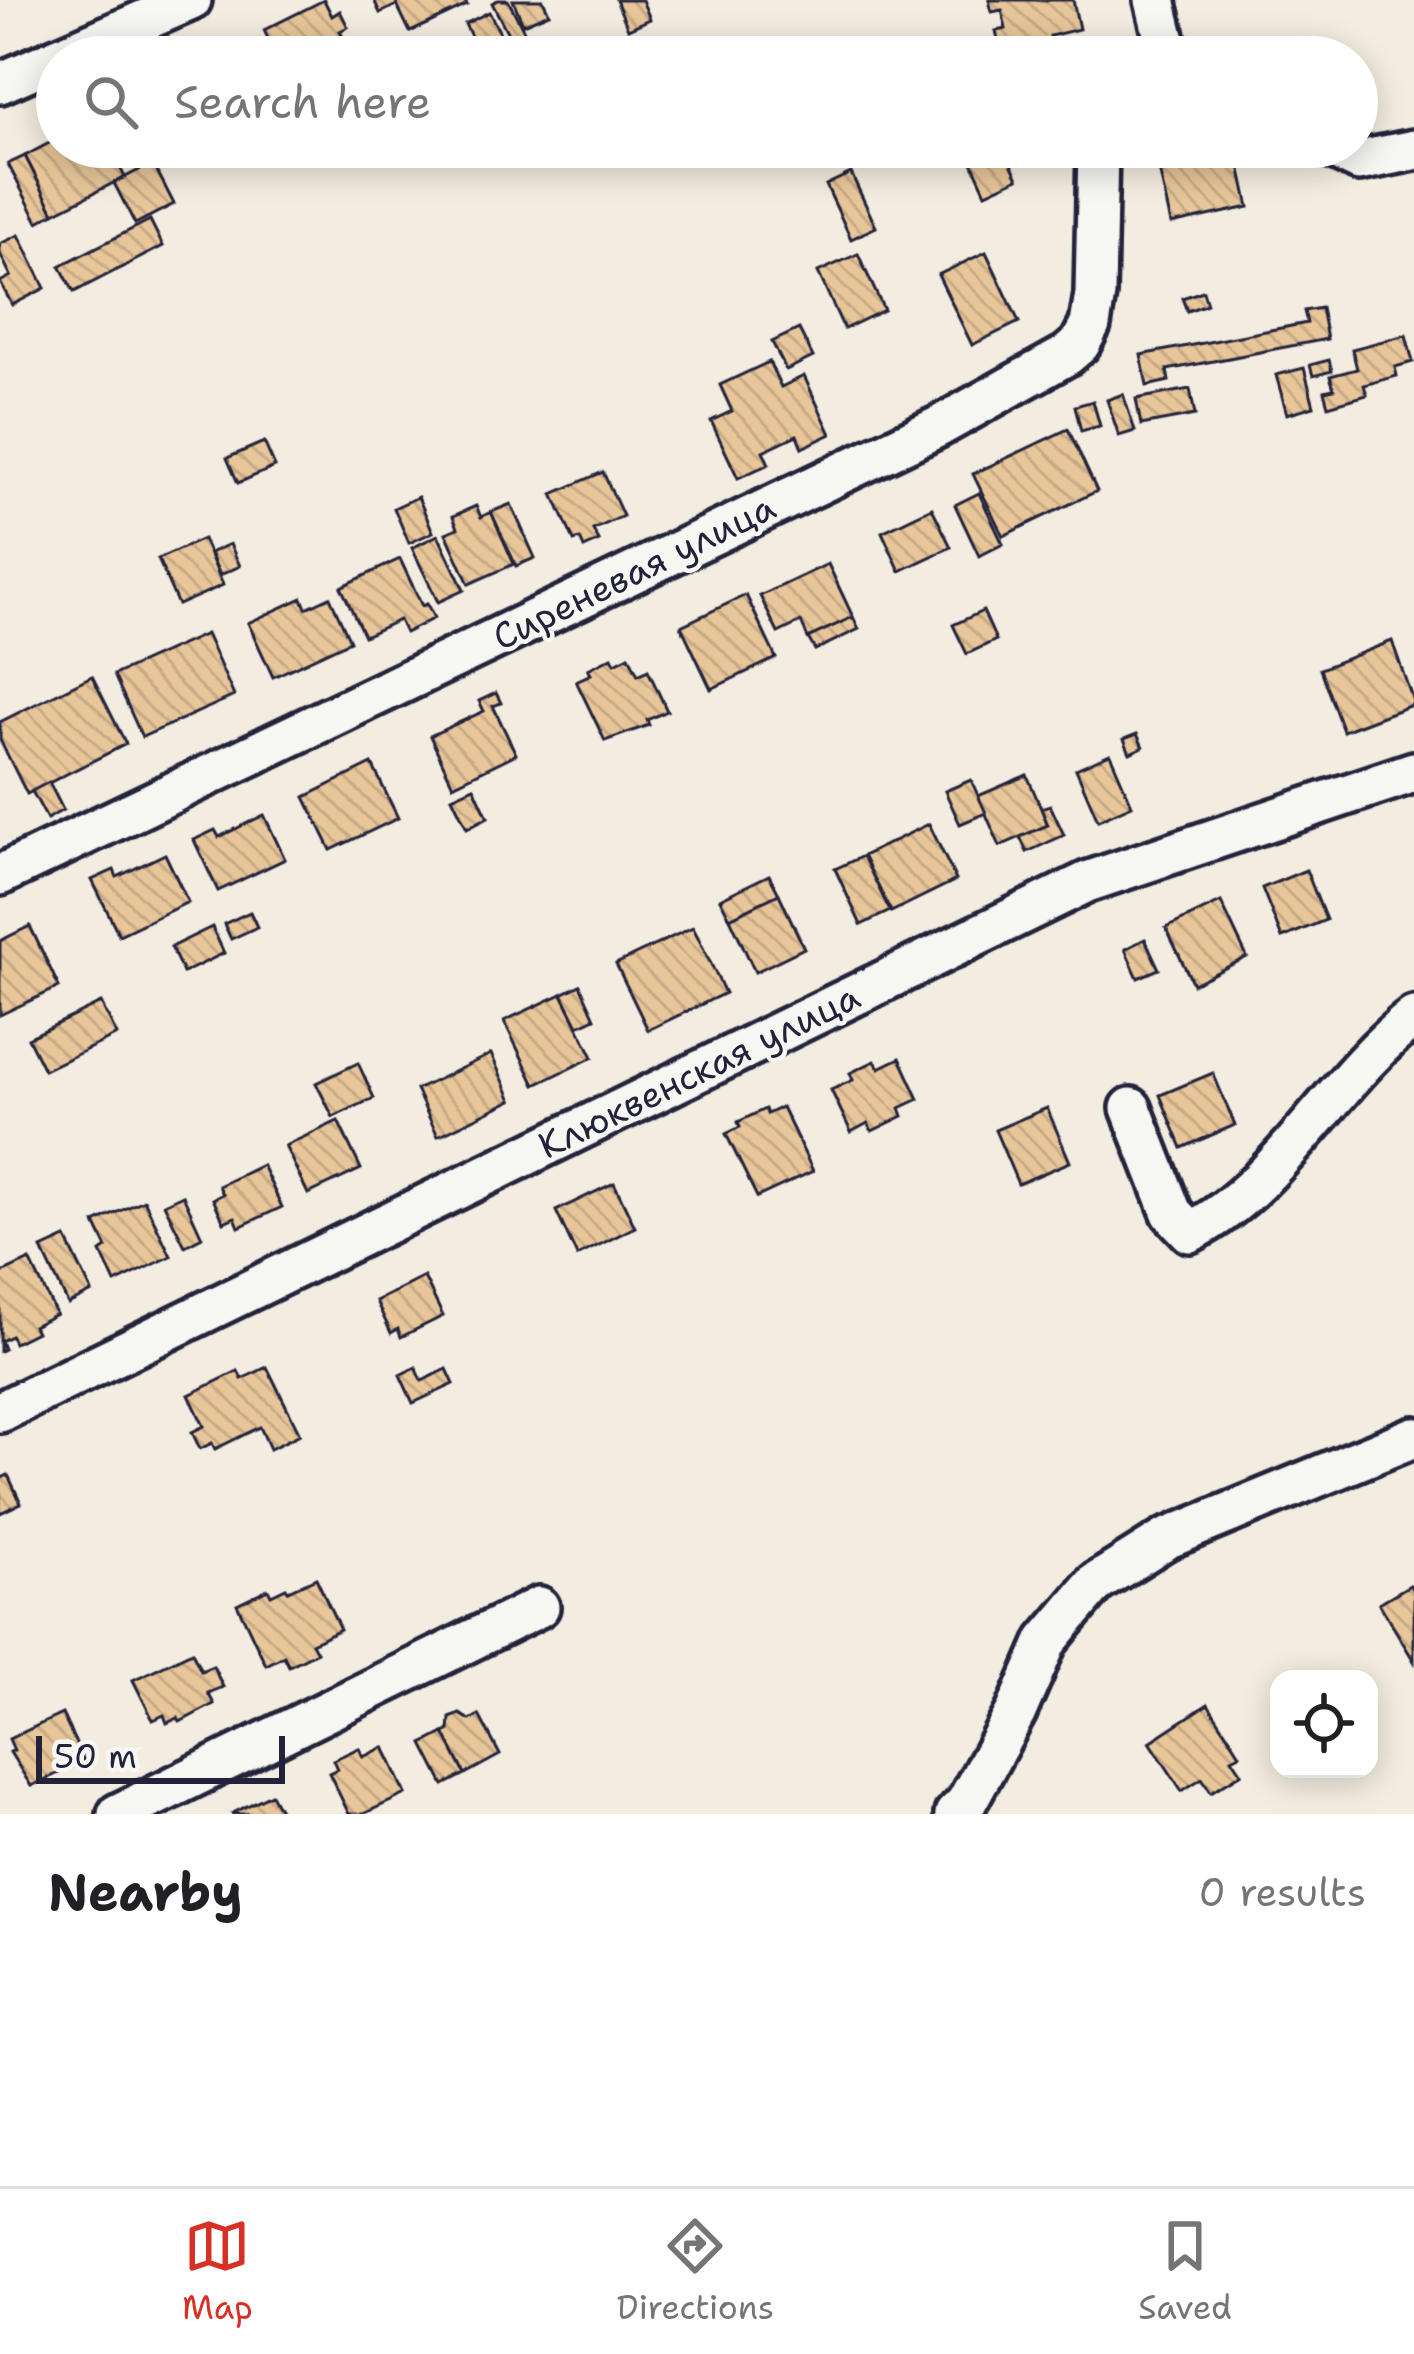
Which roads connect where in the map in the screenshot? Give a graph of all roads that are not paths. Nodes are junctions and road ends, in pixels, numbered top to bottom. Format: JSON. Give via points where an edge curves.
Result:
{"nodes":[{"id":1,"x":191,"y":0,"type":"edge"},
{"id":2,"x":1155,"y":0,"type":"edge"},
{"id":3,"x":108,"y":36,"type":"edge"},
{"id":4,"x":1163,"y":36,"type":"edge"},
{"id":5,"x":36,"y":67,"type":"edge"},
{"id":6,"x":0,"y":83,"type":"edge"},
{"id":7,"x":1414,"y":150,"type":"edge"},
{"id":8,"x":1378,"y":157,"type":"edge"},
{"id":9,"x":1098,"y":168,"type":"edge"},
{"id":10,"x":1414,"y":772,"type":"edge"},
{"id":11,"x":0,"y":875,"type":"edge"},
{"id":12,"x":1414,"y":1017,"type":"edge"},
{"id":13,"x":1131,"y":1108,"type":"dead end"},
{"id":14,"x":0,"y":1412,"type":"edge"},
{"id":15,"x":1414,"y":1437,"type":"edge"},
{"id":16,"x":539,"y":1607,"type":"dead end"},
{"id":17,"x":118,"y":1814,"type":"edge"},
{"id":18,"x":955,"y":1814,"type":"edge"}],
"edges":[{"from":1,"to":3,"type":"street"},
{"from":2,"to":4,"type":"street"},
{"from":5,"to":6,"type":"street"},
{"from":7,"to":8,"type":"street"},
{"from":9,"to":11,"type":"street","name":"Сиреневая улица","via":[[1090,325],[1067,356],[938,427]]},
{"from":10,"to":14,"type":"street","name":"Клюквенская улица","via":[[1087,882]]},
{"from":12,"to":13,"type":"street","via":[[1379,1044],[1257,1182],[1219,1218],[1190,1232],[1172,1214]]},
{"from":15,"to":18,"type":"street","via":[[1166,1539],[1096,1583],[1047,1641]]},
{"from":16,"to":17,"type":"street"}]}
